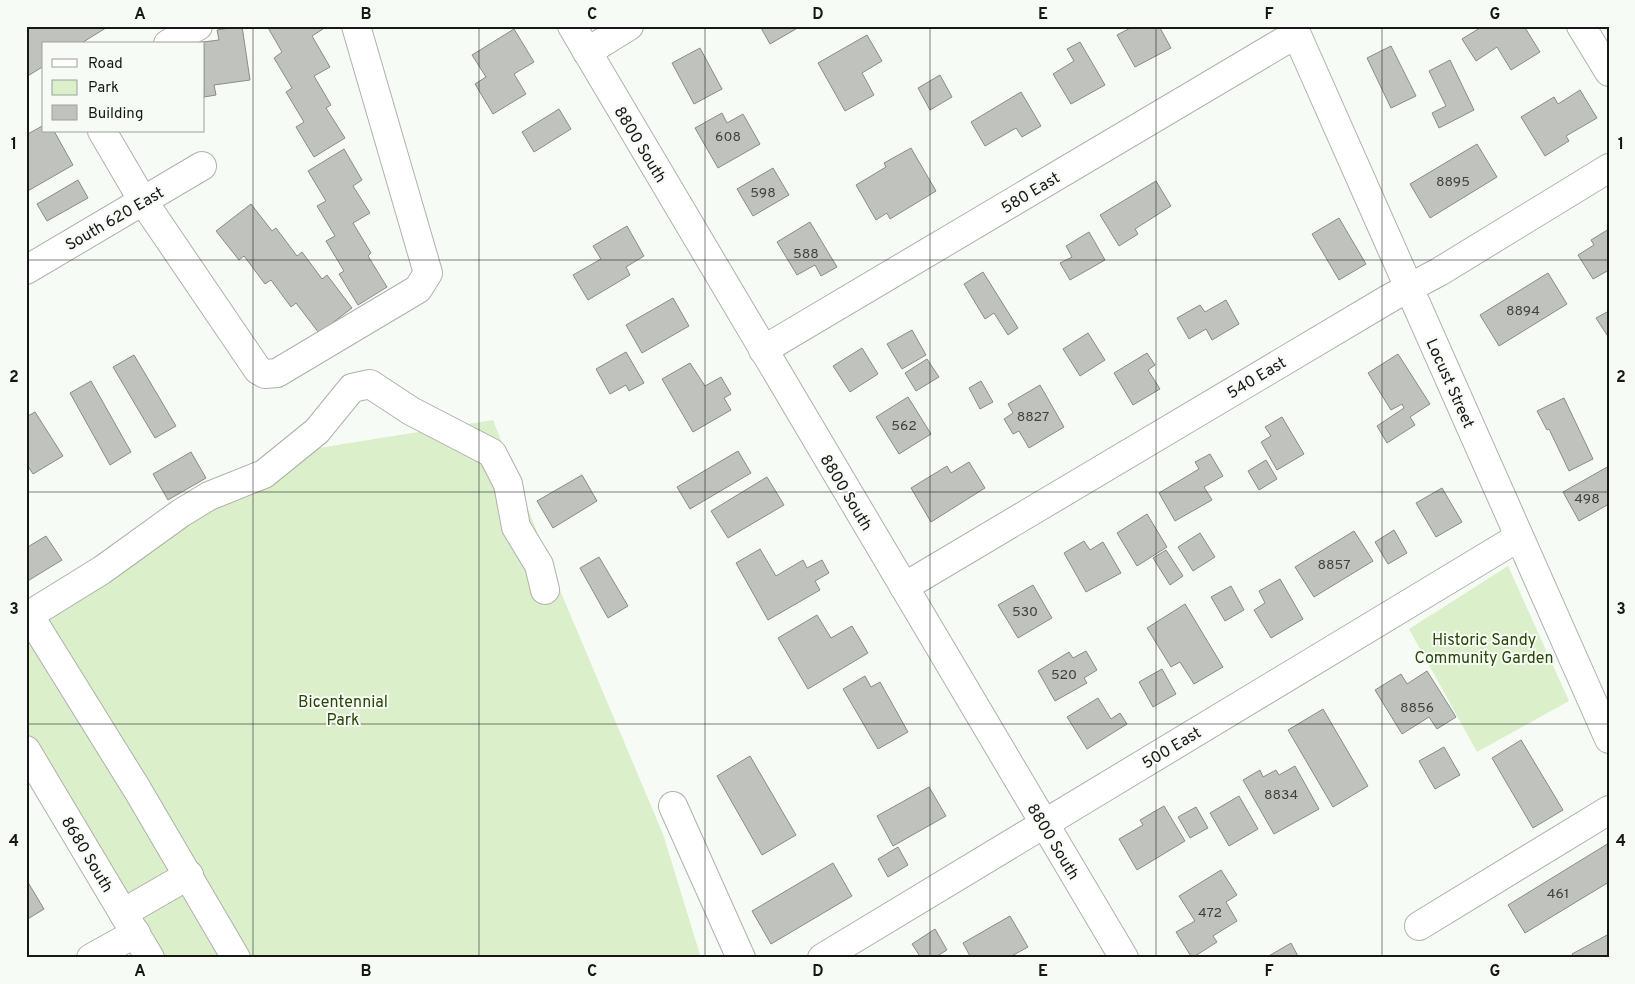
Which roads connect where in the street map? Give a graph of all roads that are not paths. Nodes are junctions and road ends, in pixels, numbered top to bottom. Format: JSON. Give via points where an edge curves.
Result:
{"nodes":[{"id":1,"x":198,"y":26,"type":"edge"},
{"id":2,"x":356,"y":26,"type":"edge"},
{"id":3,"x":572,"y":26,"type":"edge"},
{"id":4,"x":629,"y":26,"type":"edge"},
{"id":5,"x":1581,"y":26,"type":"edge"},
{"id":6,"x":1294,"y":30,"type":"edge"},
{"id":7,"x":171,"y":42,"type":"edge"},
{"id":8,"x":587,"y":52,"type":"junction"},
{"id":9,"x":1609,"y":72,"type":"edge"},
{"id":10,"x":103,"y":132,"type":"edge"},
{"id":11,"x":202,"y":166,"type":"dead end"},
{"id":12,"x":1609,"y":168,"type":"edge"},
{"id":13,"x":143,"y":201,"type":"junction"},
{"id":14,"x":26,"y":270,"type":"edge"},
{"id":15,"x":1409,"y":288,"type":"junction"},
{"id":16,"x":763,"y":350,"type":"junction"},
{"id":17,"x":1519,"y":537,"type":"junction"},
{"id":18,"x":904,"y":587,"type":"junction"},
{"id":19,"x":545,"y":590,"type":"dead end"},
{"id":20,"x":28,"y":616,"type":"edge"},
{"id":21,"x":1602,"y":705,"type":"edge"},
{"id":22,"x":1609,"y":739,"type":"edge"},
{"id":23,"x":26,"y":750,"type":"edge"},
{"id":24,"x":673,"y":806,"type":"dead end"},
{"id":25,"x":1609,"y":810,"type":"edge"},
{"id":26,"x":1044,"y":824,"type":"junction"},
{"id":27,"x":189,"y":875,"type":"junction"},
{"id":28,"x":129,"y":923,"type":"junction"},
{"id":29,"x":1419,"y":926,"type":"dead end"},
{"id":30,"x":91,"y":958,"type":"edge"},
{"id":31,"x":150,"y":958,"type":"edge"},
{"id":32,"x":236,"y":958,"type":"edge"},
{"id":33,"x":741,"y":958,"type":"edge"},
{"id":34,"x":822,"y":958,"type":"edge"},
{"id":35,"x":1124,"y":958,"type":"edge"}],
"edges":[{"from":1,"to":7,"type":"street"},
{"from":2,"to":13,"type":"street","via":[[428,273],[418,289],[277,373],[265,374],[258,370]]},
{"from":3,"to":8,"type":"street","name":"8800 South"},
{"from":4,"to":8,"type":"street"},
{"from":5,"to":9,"type":"street"},
{"from":6,"to":15,"type":"street","name":"Locust Street"},
{"from":6,"to":16,"type":"street","name":"580 East"},
{"from":8,"to":16,"type":"street","name":"8800 South"},
{"from":10,"to":13,"type":"street"},
{"from":11,"to":13,"type":"street","name":"South 620 East"},
{"from":12,"to":15,"type":"street","name":"540 East"},
{"from":13,"to":14,"type":"street","name":"South 620 East"},
{"from":15,"to":17,"type":"street","name":"Locust Street"},
{"from":15,"to":18,"type":"street","name":"540 East"},
{"from":16,"to":18,"type":"street","name":"8800 South"},
{"from":17,"to":21,"type":"street","name":"Locust Street"},
{"from":17,"to":26,"type":"street","name":"500 East"},
{"from":18,"to":26,"type":"street","name":"8800 South"},
{"from":19,"to":20,"type":"street","via":[[539,565],[516,527],[508,484],[492,453],[411,411],[370,384],[352,388],[317,431],[264,474],[209,496],[180,513],[102,570]]},
{"from":20,"to":27,"type":"street"},
{"from":21,"to":22,"type":"street","name":"Locust Street"},
{"from":23,"to":28,"type":"street","name":"8680 South"},
{"from":24,"to":33,"type":"street"},
{"from":25,"to":29,"type":"street"},
{"from":26,"to":34,"type":"street","name":"500 East"},
{"from":26,"to":35,"type":"street","name":"8800 South"},
{"from":27,"to":28,"type":"street"},
{"from":27,"to":32,"type":"street"},
{"from":28,"to":30,"type":"street"},
{"from":28,"to":31,"type":"street","name":"8680 South"}]}
